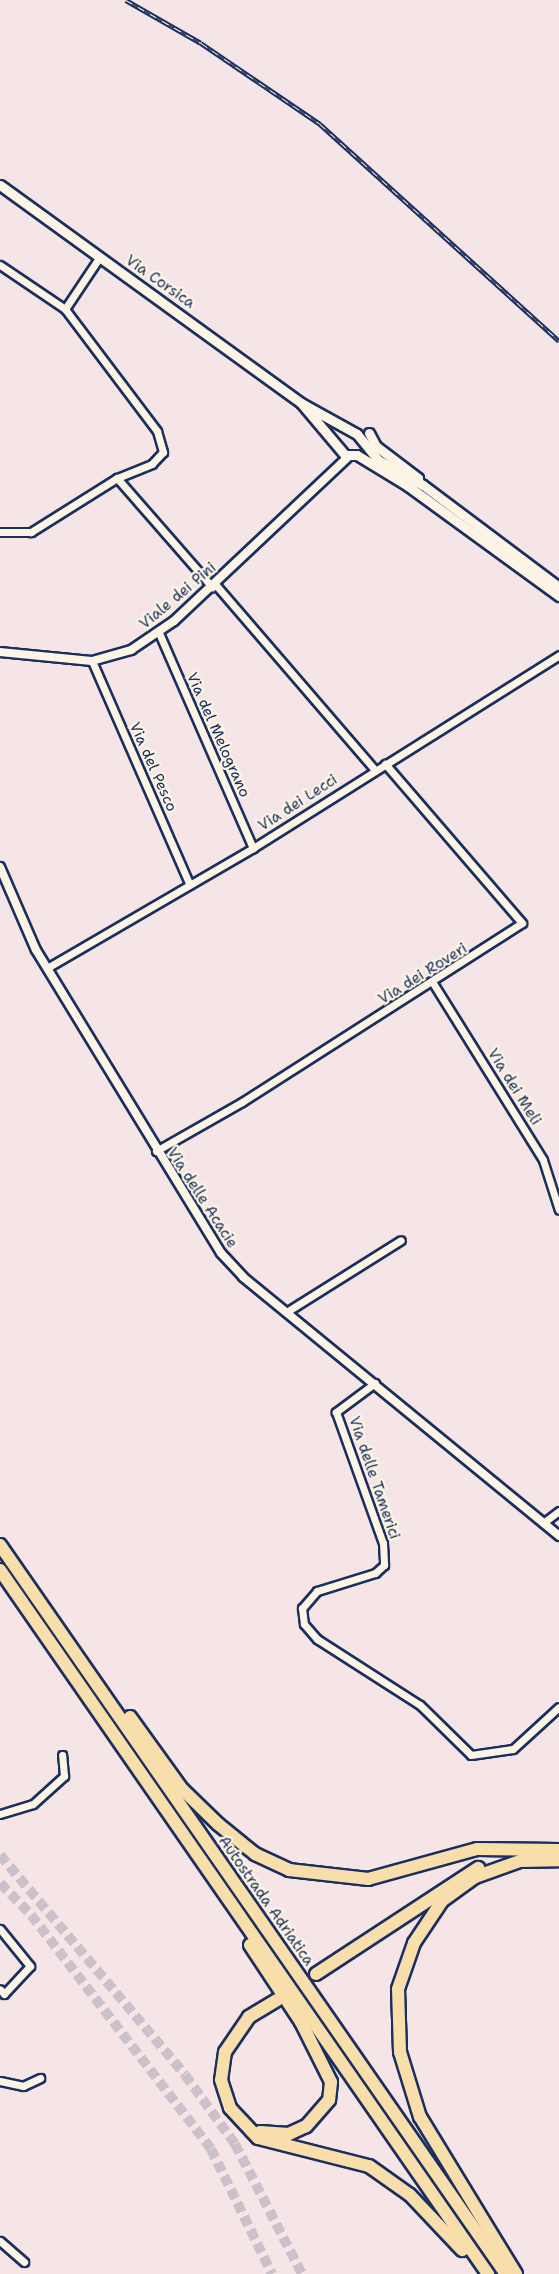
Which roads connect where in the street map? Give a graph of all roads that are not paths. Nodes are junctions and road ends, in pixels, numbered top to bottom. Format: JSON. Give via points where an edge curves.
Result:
{"nodes":[{"id":1,"x":0,"y":186,"type":"edge"},
{"id":2,"x":99,"y":258,"type":"junction"},
{"id":3,"x":0,"y":266,"type":"edge"},
{"id":4,"x":66,"y":309,"type":"junction"},
{"id":5,"x":301,"y":403,"type":"junction"},
{"id":6,"x":349,"y":432,"type":"junction"},
{"id":7,"x":369,"y":433,"type":"dead end"},
{"id":8,"x":339,"y":443,"type":"junction"},
{"id":9,"x":363,"y":445,"type":"junction"},
{"id":10,"x":353,"y":456,"type":"junction"},
{"id":11,"x":334,"y":466,"type":"junction"},
{"id":12,"x":117,"y":478,"type":"junction"},
{"id":13,"x":423,"y":485,"type":"junction"},
{"id":14,"x":0,"y":532,"type":"edge"},
{"id":15,"x":214,"y":585,"type":"junction"},
{"id":16,"x":559,"y":586,"type":"edge"},
{"id":17,"x":559,"y":596,"type":"edge"},
{"id":18,"x":159,"y":633,"type":"junction"},
{"id":19,"x":0,"y":652,"type":"edge"},
{"id":20,"x":559,"y":655,"type":"edge"},
{"id":21,"x":92,"y":661,"type":"junction"},
{"id":22,"x":385,"y":764,"type":"junction"},
{"id":23,"x":375,"y":770,"type":"junction"},
{"id":24,"x":253,"y":848,"type":"junction"},
{"id":25,"x":0,"y":867,"type":"edge"},
{"id":26,"x":190,"y":885,"type":"junction"},
{"id":27,"x":46,"y":968,"type":"junction"},
{"id":28,"x":433,"y":983,"type":"junction"},
{"id":29,"x":156,"y":1151,"type":"junction"},
{"id":30,"x":559,"y":1210,"type":"edge"},
{"id":31,"x":401,"y":1240,"type":"dead end"},
{"id":32,"x":288,"y":1311,"type":"junction"},
{"id":33,"x":375,"y":1383,"type":"junction"},
{"id":34,"x":559,"y":1511,"type":"edge"},
{"id":35,"x":543,"y":1523,"type":"junction"},
{"id":36,"x":559,"y":1536,"type":"edge"},
{"id":37,"x":0,"y":1545,"type":"edge"},
{"id":38,"x":0,"y":1570,"type":"edge"},
{"id":39,"x":27,"y":1583,"type":"junction"},
{"id":40,"x":559,"y":1707,"type":"edge"},
{"id":41,"x":62,"y":1755,"type":"dead end"},
{"id":42,"x":166,"y":1811,"type":"junction"},
{"id":43,"x":0,"y":1814,"type":"edge"},
{"id":44,"x":559,"y":1851,"type":"edge"},
{"id":45,"x":515,"y":1856,"type":"junction"},
{"id":46,"x":559,"y":1859,"type":"edge"},
{"id":47,"x":0,"y":1929,"type":"edge"},
{"id":48,"x":316,"y":1974,"type":"dead end"},
{"id":49,"x":0,"y":1989,"type":"edge"},
{"id":50,"x":277,"y":2000,"type":"dead end"},
{"id":51,"x":40,"y":2078,"type":"dead end"},
{"id":52,"x":0,"y":2081,"type":"edge"},
{"id":53,"x":247,"y":2128,"type":"junction"},
{"id":54,"x":0,"y":2241,"type":"edge"},
{"id":55,"x":24,"y":2262,"type":"dead end"},
{"id":56,"x":480,"y":2274,"type":"edge"},
{"id":57,"x":488,"y":2274,"type":"edge"},
{"id":58,"x":507,"y":2274,"type":"edge"},
{"id":59,"x":516,"y":2274,"type":"edge"}],
"edges":[{"from":1,"to":2,"type":"main road","name":"Via Corsica"},
{"from":2,"to":4,"type":"street"},
{"from":2,"to":5,"type":"main road","name":"Via Corsica"},
{"from":3,"to":4,"type":"street"},
{"from":4,"to":12,"type":"street","via":[[157,431],[163,452],[158,458]]},
{"from":5,"to":6,"type":"main road","name":"Via Corsica"},
{"from":5,"to":8,"type":"main road","name":"Via Corsica"},
{"from":6,"to":8,"type":"main road"},
{"from":6,"to":9,"type":"main road","name":"Via Corsica","via":[[360,436]]},
{"from":7,"to":13,"type":"main road","via":[[376,446]]},
{"from":8,"to":10,"type":"main road","name":"Via Corsica"},
{"from":8,"to":11,"type":"street","name":"Viale dei Pini"},
{"from":9,"to":10,"type":"main road"},
{"from":9,"to":13,"type":"main road","name":"Via Corsica","via":[[386,466]]},
{"from":10,"to":11,"type":"street","name":"Viale dei Pini"},
{"from":10,"to":17,"type":"main road","name":"Via Corsica"},
{"from":11,"to":15,"type":"street","name":"Viale dei Pini","via":[[289,518]]},
{"from":12,"to":14,"type":"street","via":[[31,531]]},
{"from":12,"to":15,"type":"street"},
{"from":13,"to":16,"type":"main road","name":"Via Corsica"},
{"from":15,"to":18,"type":"street","name":"Viale dei Pini"},
{"from":15,"to":23,"type":"street"},
{"from":18,"to":21,"type":"street","name":"Viale dei Pini","via":[[131,650]]},
{"from":18,"to":24,"type":"street","name":"Via del Melograno"},
{"from":19,"to":21,"type":"street","name":"Viale dei Pini"},
{"from":20,"to":22,"type":"street","name":"Via dei Lecci"},
{"from":21,"to":26,"type":"street","name":"Via del Pesco"},
{"from":22,"to":23,"type":"street","name":"Via dei Lecci"},
{"from":22,"to":28,"type":"street","name":"Via dei Roveri","via":[[522,923]]},
{"from":23,"to":24,"type":"street","name":"Via dei Lecci"},
{"from":24,"to":26,"type":"street","name":"Via dei Lecci"},
{"from":25,"to":27,"type":"street","name":"Via delle Acacie"},
{"from":26,"to":27,"type":"street","name":"Via dei Lecci"},
{"from":27,"to":29,"type":"street","name":"Via delle Acacie"},
{"from":28,"to":29,"type":"street","name":"Via dei Roveri"},
{"from":28,"to":30,"type":"street","name":"Via dei Meli","via":[[543,1160]]},
{"from":29,"to":32,"type":"street","name":"Via delle Acacie","via":[[221,1253]]},
{"from":31,"to":32,"type":"street"},
{"from":32,"to":33,"type":"street","name":"Via delle Acacie"},
{"from":33,"to":35,"type":"street","name":"Via delle Acacie"},
{"from":33,"to":40,"type":"street","name":"Via delle Tamerici","via":[[336,1412],[383,1543],[384,1564],[375,1573],[317,1591],[302,1608],[304,1624],[317,1639],[420,1705],[471,1755],[513,1749]]},
{"from":34,"to":35,"type":"street"},
{"from":35,"to":36,"type":"street","name":"Via delle Acacie"},
{"from":37,"to":39,"type":"highway","name":"Autostrada Adriatica"},
{"from":38,"to":42,"type":"highway","name":"Autostrada Adriatica"},
{"from":39,"to":44,"type":"highway","via":[[182,1789],[255,1854],[289,1870],[346,1880],[390,1877],[477,1849]]},
{"from":39,"to":58,"type":"highway","name":"Autostrada Adriatica"},
{"from":41,"to":43,"type":"street","via":[[64,1776],[33,1804]]},
{"from":42,"to":53,"type":"highway","via":[[301,2022],[331,2082],[329,2100],[306,2126],[270,2135]]},
{"from":42,"to":57,"type":"highway","name":"Autostrada Adriatica"},
{"from":44,"to":45,"type":"highway"},
{"from":45,"to":46,"type":"highway"},
{"from":45,"to":48,"type":"highway","via":[[456,1878]]},
{"from":46,"to":59,"type":"highway","via":[[520,1861],[475,1877],[442,1901],[414,1943],[398,1989],[400,2052],[420,2117]]},
{"from":47,"to":49,"type":"street","via":[[30,1965],[4,1994]]},
{"from":50,"to":53,"type":"highway","via":[[249,2017],[225,2052],[224,2095]]},
{"from":51,"to":52,"type":"street","via":[[24,2086]]},
{"from":53,"to":56,"type":"highway","via":[[274,2144],[346,2157],[388,2178],[430,2212]]},
{"from":54,"to":55,"type":"street"}]}
